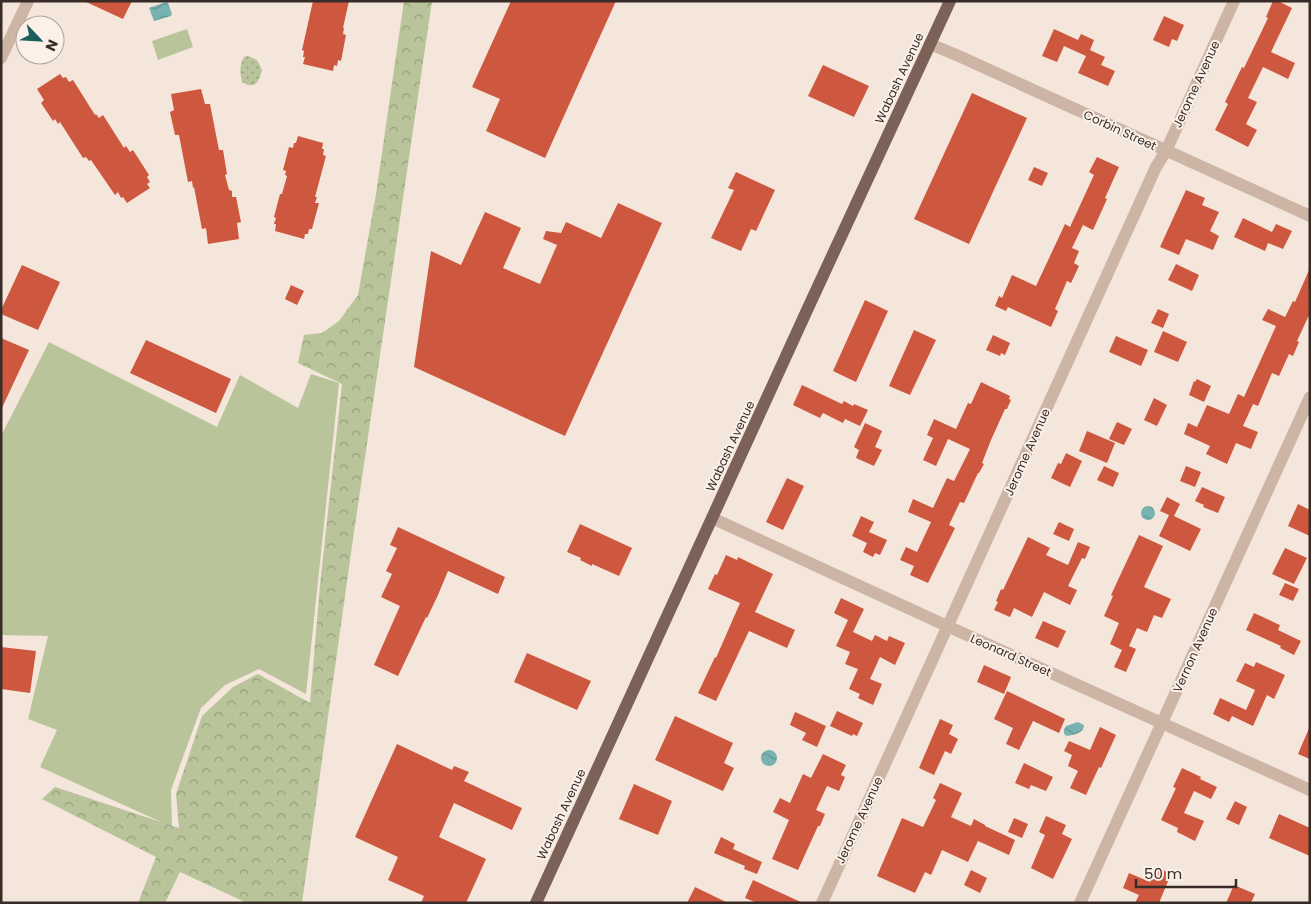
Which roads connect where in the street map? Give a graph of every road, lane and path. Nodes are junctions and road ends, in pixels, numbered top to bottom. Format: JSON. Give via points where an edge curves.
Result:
{"nodes":[{"id":1,"x":28,"y":1,"type":"edge"},
{"id":2,"x":950,"y":1,"type":"edge"},
{"id":3,"x":1234,"y":1,"type":"edge"},
{"id":4,"x":930,"y":44,"type":"junction"},
{"id":5,"x":1,"y":58,"type":"edge"},
{"id":6,"x":1166,"y":150,"type":"junction"},
{"id":7,"x":1310,"y":216,"type":"edge"},
{"id":8,"x":1310,"y":397,"type":"edge"},
{"id":9,"x":712,"y":518,"type":"junction"},
{"id":10,"x":947,"y":626,"type":"junction"},
{"id":11,"x":1162,"y":723,"type":"junction"},
{"id":12,"x":1310,"y":790,"type":"edge"},
{"id":13,"x":536,"y":903,"type":"edge"},
{"id":14,"x":822,"y":903,"type":"edge"},
{"id":15,"x":1080,"y":903,"type":"edge"}],
"edges":[{"from":1,"to":5,"type":"street"},
{"from":2,"to":4,"type":"main road","name":"Wabash Avenue"},
{"from":3,"to":6,"type":"street","name":"Jerome Avenue"},
{"from":4,"to":6,"type":"street","name":"Corbin Street"},
{"from":4,"to":9,"type":"main road","name":"Wabash Avenue"},
{"from":6,"to":7,"type":"street","name":"Corbin Street"},
{"from":6,"to":10,"type":"street","name":"Jerome Avenue"},
{"from":8,"to":11,"type":"street","name":"Vernon Avenue"},
{"from":9,"to":10,"type":"street","name":"Leonard Street"},
{"from":9,"to":13,"type":"main road","name":"Wabash Avenue"},
{"from":10,"to":11,"type":"street","name":"Leonard Street"},
{"from":10,"to":14,"type":"street","name":"Jerome Avenue"},
{"from":11,"to":12,"type":"street","name":"Leonard Street"},
{"from":11,"to":15,"type":"street","name":"Vernon Avenue"}]}
